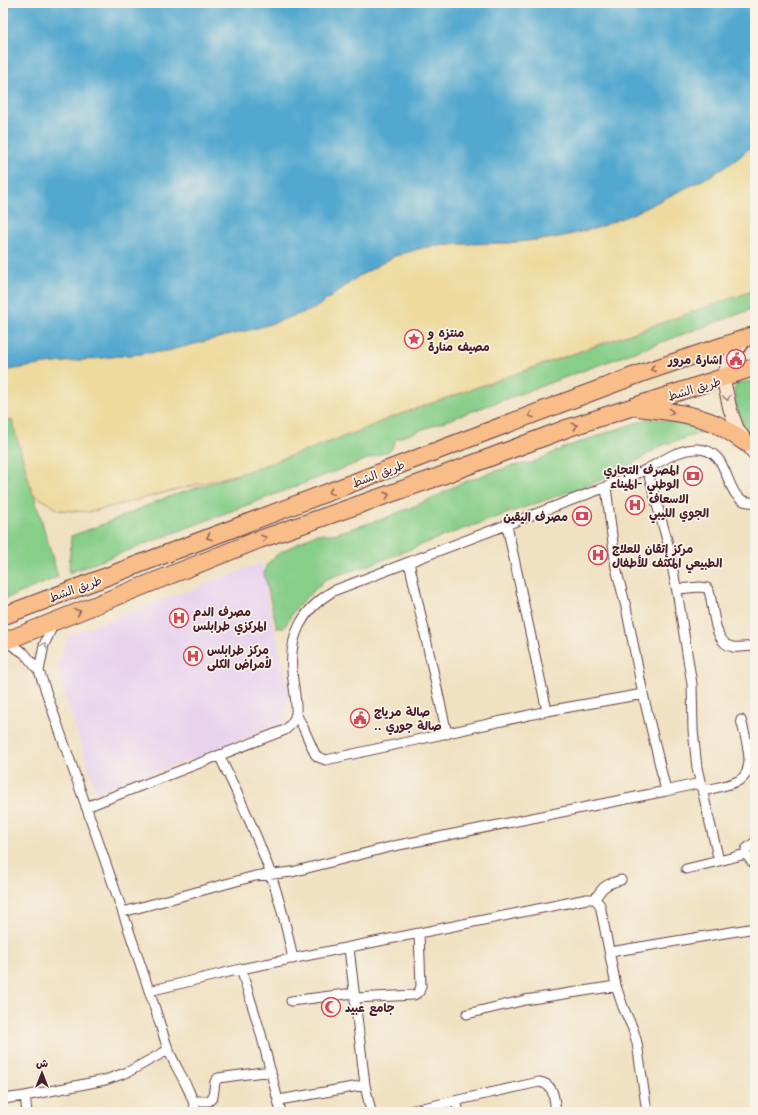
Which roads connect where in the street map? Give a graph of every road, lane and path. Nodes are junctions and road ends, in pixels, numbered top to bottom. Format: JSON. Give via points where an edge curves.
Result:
{"nodes":[{"id":1,"x":750,"y":336,"type":"edge"},
{"id":2,"x":703,"y":352,"type":"junction"},
{"id":3,"x":730,"y":359,"type":"junction"},
{"id":4,"x":753,"y":371,"type":"edge"},
{"id":5,"x":723,"y":378,"type":"junction"},
{"id":6,"x":632,"y":407,"type":"junction"},
{"id":7,"x":751,"y":449,"type":"edge"},
{"id":8,"x":647,"y":469,"type":"junction"},
{"id":9,"x":606,"y":487,"type":"junction"},
{"id":10,"x":755,"y":502,"type":"edge"},
{"id":11,"x":507,"y":526,"type":"junction"},
{"id":12,"x":409,"y":562,"type":"junction"},
{"id":13,"x":677,"y":589,"type":"junction"},
{"id":14,"x":3,"y":616,"type":"edge"},
{"id":15,"x":55,"y":621,"type":"junction"},
{"id":16,"x":4,"y":641,"type":"edge"},
{"id":17,"x":755,"y":646,"type":"edge"},
{"id":18,"x":39,"y":671,"type":"junction"},
{"id":19,"x":643,"y":694,"type":"junction"},
{"id":20,"x":547,"y":711,"type":"junction"},
{"id":21,"x":296,"y":714,"type":"junction"},
{"id":22,"x":741,"y":720,"type":"dead end"},
{"id":23,"x":447,"y":734,"type":"junction"},
{"id":24,"x":219,"y":755,"type":"junction"},
{"id":25,"x":701,"y":787,"type":"junction"},
{"id":26,"x":666,"y":791,"type":"junction"},
{"id":27,"x":86,"y":807,"type":"junction"},
{"id":28,"x":755,"y":842,"type":"edge"},
{"id":29,"x":746,"y":854,"type":"junction"},
{"id":30,"x":719,"y":861,"type":"junction"},
{"id":31,"x":755,"y":862,"type":"edge"},
{"id":32,"x":686,"y":869,"type":"dead end"},
{"id":33,"x":270,"y":874,"type":"junction"},
{"id":34,"x":621,"y":880,"type":"dead end"},
{"id":35,"x":595,"y":899,"type":"junction"},
{"id":36,"x":123,"y":912,"type":"junction"},
{"id":37,"x":755,"y":928,"type":"edge"},
{"id":38,"x":419,"y":933,"type":"junction"},
{"id":39,"x":349,"y":948,"type":"junction"},
{"id":40,"x":610,"y":952,"type":"junction"},
{"id":41,"x":293,"y":959,"type":"junction"},
{"id":42,"x":241,"y":969,"type":"junction"},
{"id":43,"x":616,"y":986,"type":"junction"},
{"id":44,"x":149,"y":991,"type":"junction"},
{"id":45,"x":355,"y":996,"type":"junction"},
{"id":46,"x":291,"y":1001,"type":"dead end"},
{"id":47,"x":466,"y":1014,"type":"dead end"},
{"id":48,"x":168,"y":1050,"type":"junction"},
{"id":49,"x":271,"y":1072,"type":"junction"},
{"id":50,"x":365,"y":1085,"type":"junction"},
{"id":51,"x":25,"y":1096,"type":"junction"},
{"id":52,"x":3,"y":1098,"type":"edge"},
{"id":53,"x":279,"y":1100,"type":"junction"},
{"id":54,"x":193,"y":1101,"type":"junction"},
{"id":55,"x":456,"y":1101,"type":"junction"},
{"id":56,"x":27,"y":1112,"type":"edge"},
{"id":57,"x":196,"y":1112,"type":"edge"},
{"id":58,"x":281,"y":1112,"type":"edge"},
{"id":59,"x":371,"y":1112,"type":"edge"},
{"id":60,"x":405,"y":1112,"type":"edge"},
{"id":61,"x":459,"y":1112,"type":"edge"},
{"id":62,"x":556,"y":1112,"type":"edge"},
{"id":63,"x":647,"y":1112,"type":"edge"}],
"edges":[{"from":1,"to":2,"type":"highway","name":"طريق الشط"},
{"from":1,"to":3,"type":"main road"},
{"from":2,"to":3,"type":"main road"},
{"from":2,"to":14,"type":"highway","name":"طريق الشط","one_way":true},
{"from":3,"to":4,"type":"main road"},
{"from":3,"to":5,"type":"main road"},
{"from":4,"to":5,"type":"highway","name":"طريق الشط"},
{"from":5,"to":6,"type":"highway","name":"طريق الشط"},
{"from":5,"to":7,"type":"main road","one_way":true,"via":[[737,428]]},
{"from":6,"to":7,"type":"highway","one_way":true,"via":[[676,413],[708,421],[718,425]]},
{"from":15,"to":6,"type":"highway","name":"طريق الشط","one_way":true,"via":[[258,540]]},
{"from":8,"to":9,"type":"street"},
{"from":8,"to":10,"type":"street","via":[[683,451],[709,451],[722,462],[736,495],[744,501]]},
{"from":8,"to":13,"type":"street","via":[[667,540]]},
{"from":9,"to":11,"type":"street"},
{"from":9,"to":19,"type":"street","via":[[616,568]]},
{"from":11,"to":12,"type":"street"},
{"from":11,"to":20,"type":"street"},
{"from":12,"to":21,"type":"street","via":[[333,592],[322,598],[306,614],[296,631],[292,651]]},
{"from":12,"to":23,"type":"street"},
{"from":13,"to":17,"type":"street","via":[[707,588],[722,640],[735,648]]},
{"from":13,"to":25,"type":"street","via":[[692,684],[693,730]]},
{"from":15,"to":16,"type":"highway","name":"طريق الشط"},
{"from":18,"to":15,"type":"street","one_way":true,"via":[[44,645]]},
{"from":16,"to":18,"type":"street","via":[[24,653]]},
{"from":18,"to":27,"type":"street"},
{"from":19,"to":20,"type":"street"},
{"from":19,"to":26,"type":"street"},
{"from":20,"to":23,"type":"street"},
{"from":21,"to":23,"type":"street","via":[[314,754],[326,760]]},
{"from":21,"to":24,"type":"street","via":[[285,730]]},
{"from":22,"to":25,"type":"street","via":[[751,757],[747,774],[740,781]]},
{"from":24,"to":27,"type":"street"},
{"from":24,"to":33,"type":"street","via":[[249,818]]},
{"from":25,"to":26,"type":"street"},
{"from":25,"to":30,"type":"street"},
{"from":26,"to":33,"type":"street","via":[[394,846],[292,872]]},
{"from":27,"to":36,"type":"street"},
{"from":28,"to":29,"type":"street","via":[[746,849]]},
{"from":29,"to":30,"type":"street"},
{"from":29,"to":31,"type":"street"},
{"from":30,"to":32,"type":"street"},
{"from":33,"to":36,"type":"street"},
{"from":33,"to":41,"type":"street"},
{"from":34,"to":35,"type":"street","via":[[602,888]]},
{"from":35,"to":38,"type":"street"},
{"from":35,"to":40,"type":"street","via":[[600,905]]},
{"from":36,"to":44,"type":"street"},
{"from":37,"to":40,"type":"street"},
{"from":38,"to":39,"type":"street"},
{"from":38,"to":45,"type":"street","via":[[419,992]]},
{"from":39,"to":41,"type":"street"},
{"from":39,"to":45,"type":"street"},
{"from":40,"to":43,"type":"street"},
{"from":41,"to":42,"type":"street"},
{"from":42,"to":44,"type":"street"},
{"from":42,"to":49,"type":"street"},
{"from":43,"to":47,"type":"street","via":[[525,1000]]},
{"from":43,"to":63,"type":"street","via":[[637,1043]]},
{"from":44,"to":48,"type":"street"},
{"from":45,"to":46,"type":"street"},
{"from":45,"to":50,"type":"street"},
{"from":48,"to":51,"type":"street","via":[[128,1072],[105,1080]]},
{"from":48,"to":54,"type":"street"},
{"from":49,"to":53,"type":"street"},
{"from":49,"to":54,"type":"street","via":[[218,1078],[214,1082],[213,1097],[209,1101]]},
{"from":50,"to":53,"type":"street"},
{"from":50,"to":59,"type":"street"},
{"from":51,"to":52,"type":"street"},
{"from":51,"to":56,"type":"street"},
{"from":53,"to":58,"type":"street"},
{"from":54,"to":57,"type":"street"},
{"from":55,"to":60,"type":"street"},
{"from":55,"to":61,"type":"street"},
{"from":55,"to":62,"type":"street","via":[[539,1082],[548,1084],[553,1091]]}]}
